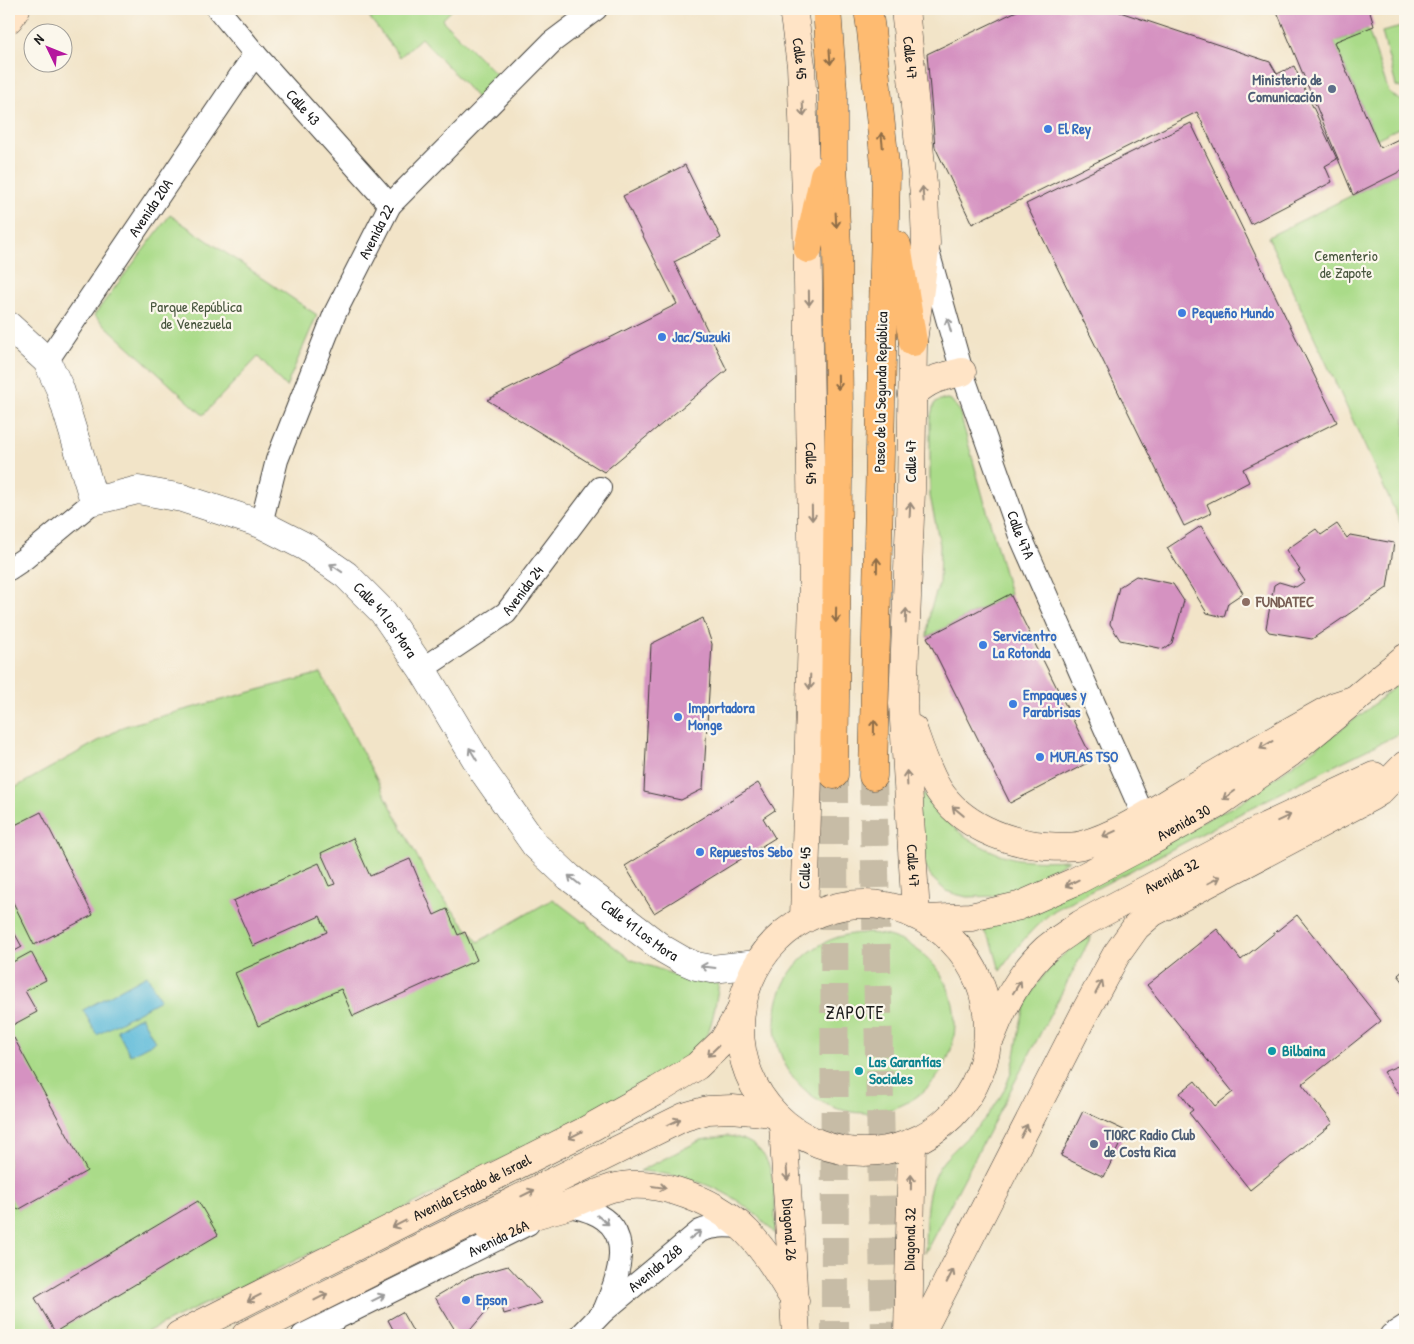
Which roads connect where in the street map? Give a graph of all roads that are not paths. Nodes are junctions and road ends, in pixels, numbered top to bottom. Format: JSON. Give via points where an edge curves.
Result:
{"nodes":[{"id":1,"x":16,"y":9,"type":"edge"},
{"id":2,"x":218,"y":9,"type":"edge"},
{"id":3,"x":596,"y":9,"type":"edge"},
{"id":4,"x":792,"y":9,"type":"edge"},
{"id":5,"x":827,"y":9,"type":"edge"},
{"id":6,"x":868,"y":9,"type":"edge"},
{"id":7,"x":906,"y":9,"type":"edge"},
{"id":8,"x":9,"y":19,"type":"edge"},
{"id":9,"x":255,"y":54,"type":"junction"},
{"id":10,"x":833,"y":132,"type":"junction"},
{"id":11,"x":886,"y":174,"type":"junction"},
{"id":12,"x":390,"y":205,"type":"junction"},
{"id":13,"x":926,"y":243,"type":"junction"},
{"id":14,"x":808,"y":249,"type":"junction"},
{"id":15,"x":9,"y":326,"type":"edge"},
{"id":16,"x":913,"y":342,"type":"junction"},
{"id":17,"x":47,"y":361,"type":"junction"},
{"id":18,"x":962,"y":372,"type":"junction"},
{"id":19,"x":912,"y":395,"type":"junction"},
{"id":20,"x":600,"y":488,"type":"dead end"},
{"id":21,"x":94,"y":501,"type":"junction"},
{"id":22,"x":261,"y":524,"type":"junction"},
{"id":23,"x":9,"y":569,"type":"edge"},
{"id":24,"x":1405,"y":658,"type":"edge"},
{"id":25,"x":422,"y":669,"type":"junction"},
{"id":26,"x":1356,"y":699,"type":"junction"},
{"id":27,"x":903,"y":704,"type":"junction"},
{"id":28,"x":1405,"y":761,"type":"edge"},
{"id":29,"x":1405,"y":765,"type":"edge"},
{"id":30,"x":834,"y":775,"type":"tunnel mouth"},
{"id":31,"x":873,"y":776,"type":"tunnel mouth"},
{"id":32,"x":1144,"y":817,"type":"junction"},
{"id":33,"x":921,"y":917,"type":"junction"},
{"id":34,"x":804,"y":919,"type":"junction"},
{"id":35,"x":757,"y":964,"type":"junction"},
{"id":36,"x":740,"y":1011,"type":"junction"},
{"id":37,"x":987,"y":1046,"type":"junction"},
{"id":38,"x":778,"y":1119,"type":"junction"},
{"id":39,"x":912,"y":1143,"type":"junction"},
{"id":40,"x":565,"y":1206,"type":"junction"},
{"id":41,"x":742,"y":1227,"type":"junction"},
{"id":42,"x":427,"y":1244,"type":"junction"},
{"id":43,"x":795,"y":1301,"type":"junction"},
{"id":44,"x":937,"y":1301,"type":"junction"},
{"id":45,"x":604,"y":1311,"type":"junction"},
{"id":46,"x":1405,"y":1326,"type":"edge"},
{"id":47,"x":179,"y":1335,"type":"edge"},
{"id":48,"x":246,"y":1335,"type":"edge"},
{"id":49,"x":303,"y":1335,"type":"edge"},
{"id":50,"x":581,"y":1335,"type":"edge"},
{"id":51,"x":796,"y":1335,"type":"edge"},
{"id":52,"x":908,"y":1335,"type":"edge"},
{"id":53,"x":920,"y":1335,"type":"edge"},
{"id":54,"x":933,"y":1335,"type":"edge"},
{"id":55,"x":1391,"y":1335,"type":"edge"}],
"edges":[{"from":1,"to":8,"type":"main road"},
{"from":2,"to":9,"type":"street","name":"Calle 43"},
{"from":3,"to":12,"type":"street","name":"Avenida 22","via":[[552,42]]},
{"from":4,"to":14,"type":"main road","name":"Calle 45","one_way":true,"via":[[801,65]]},
{"from":5,"to":10,"type":"highway","one_way":true},
{"from":11,"to":6,"type":"highway","name":"Paseo de la Segunda República","one_way":true},
{"from":13,"to":7,"type":"main road","name":"Calle 47","one_way":true},
{"from":9,"to":12,"type":"street","name":"Calle 43"},
{"from":9,"to":17,"type":"street","name":"Avenida 20A"},
{"from":10,"to":14,"type":"highway"},
{"from":10,"to":30,"type":"highway","one_way":true,"via":[[838,399]]},
{"from":11,"to":16,"type":"highway"},
{"from":31,"to":11,"type":"highway","name":"Paseo de la Segunda República","one_way":true},
{"from":12,"to":22,"type":"street","name":"Avenida 22","via":[[335,313],[277,460]]},
{"from":13,"to":16,"type":"main road","name":"Calle 47"},
{"from":18,"to":13,"type":"street","name":"Calle 47A","one_way":true},
{"from":14,"to":34,"type":"main road","name":"Calle 45","one_way":true,"via":[[813,598]]},
{"from":15,"to":17,"type":"street"},
{"from":16,"to":19,"type":"main road","name":"Calle 47"},
{"from":17,"to":21,"type":"street","via":[[60,389]]},
{"from":18,"to":19,"type":"main road","via":[[939,377]]},
{"from":18,"to":32,"type":"street","name":"Calle 47A","via":[[1019,532]]},
{"from":27,"to":19,"type":"main road","name":"Calle 47","one_way":true},
{"from":20,"to":25,"type":"street","name":"Avenida 24","via":[[506,613]]},
{"from":21,"to":22,"type":"street","name":"Calle 41 Los Mora","via":[[138,490],[182,498]]},
{"from":21,"to":23,"type":"street"},
{"from":25,"to":22,"type":"street","name":"Calle 41 Los Mora","one_way":true,"via":[[383,612],[346,575],[306,547]]},
{"from":24,"to":26,"type":"main road","name":"Avenida 30"},
{"from":35,"to":25,"type":"street","name":"Calle 41 Los Mora","one_way":true,"via":[[712,969],[682,960],[569,877],[536,845],[483,771]]},
{"from":26,"to":32,"type":"main road","one_way":true,"via":[[1326,710]]},
{"from":26,"to":33,"type":"main road","name":"Avenida 30","one_way":true,"via":[[1290,753],[1214,806],[1114,861],[1019,906],[971,917]]},
{"from":32,"to":27,"type":"main road","one_way":true,"via":[[1081,845],[1035,845],[1012,841],[994,833],[954,809],[938,788]]},
{"from":33,"to":27,"type":"main road","name":"Calle 47","one_way":true},
{"from":37,"to":28,"type":"main road","name":"Avenida 32","one_way":true,"via":[[1000,1013],[1025,974],[1047,949],[1081,924],[1266,826]]},
{"from":44,"to":29,"type":"main road","one_way":true,"via":[[1084,1014],[1116,955],[1136,927],[1152,913],[1379,792]]},
{"from":33,"to":34,"type":"main road","via":[[871,903],[848,904]]},
{"from":33,"to":37,"type":"main road","via":[[964,952],[980,981],[988,1013]]},
{"from":34,"to":35,"type":"main road","via":[[786,931]]},
{"from":35,"to":36,"type":"main road","via":[[746,987]]},
{"from":36,"to":38,"type":"main road","via":[[739,1033],[748,1076]]},
{"from":36,"to":47,"type":"main road","name":"Avenida Estado de Israel","one_way":true,"via":[[723,1041],[697,1066],[658,1090],[582,1132]]},
{"from":37,"to":39,"type":"main road","via":[[978,1076],[962,1105],[939,1127]]},
{"from":38,"to":39,"type":"main road","via":[[802,1137],[845,1152],[890,1150]]},
{"from":42,"to":38,"type":"main road","name":"Avenida Estado de Israel","one_way":true,"via":[[684,1117],[708,1110],[732,1109]]},
{"from":38,"to":43,"type":"main road","name":"Diagonal 26","one_way":true},
{"from":52,"to":39,"type":"main road","name":"Diagonal 32","one_way":true},
{"from":40,"to":41,"type":"main road","one_way":true,"via":[[613,1188],[638,1184],[665,1187],[714,1205]]},
{"from":40,"to":42,"type":"main road"},
{"from":40,"to":45,"type":"street","one_way":true,"via":[[594,1213],[608,1222],[620,1239],[617,1280]]},
{"from":49,"to":40,"type":"street","name":"Avenida 26A","one_way":true},
{"from":41,"to":43,"type":"main road","via":[[759,1244]]},
{"from":45,"to":41,"type":"street","name":"Avenida 26B","one_way":true,"via":[[700,1231],[710,1227]]},
{"from":48,"to":42,"type":"main road","name":"Avenida Estado de Israel","one_way":true},
{"from":43,"to":51,"type":"main road","name":"Diagonal 26"},
{"from":44,"to":53,"type":"main road"},
{"from":44,"to":54,"type":"street"},
{"from":45,"to":50,"type":"street","name":"Avenida 26B"},
{"from":46,"to":55,"type":"street"}]}
